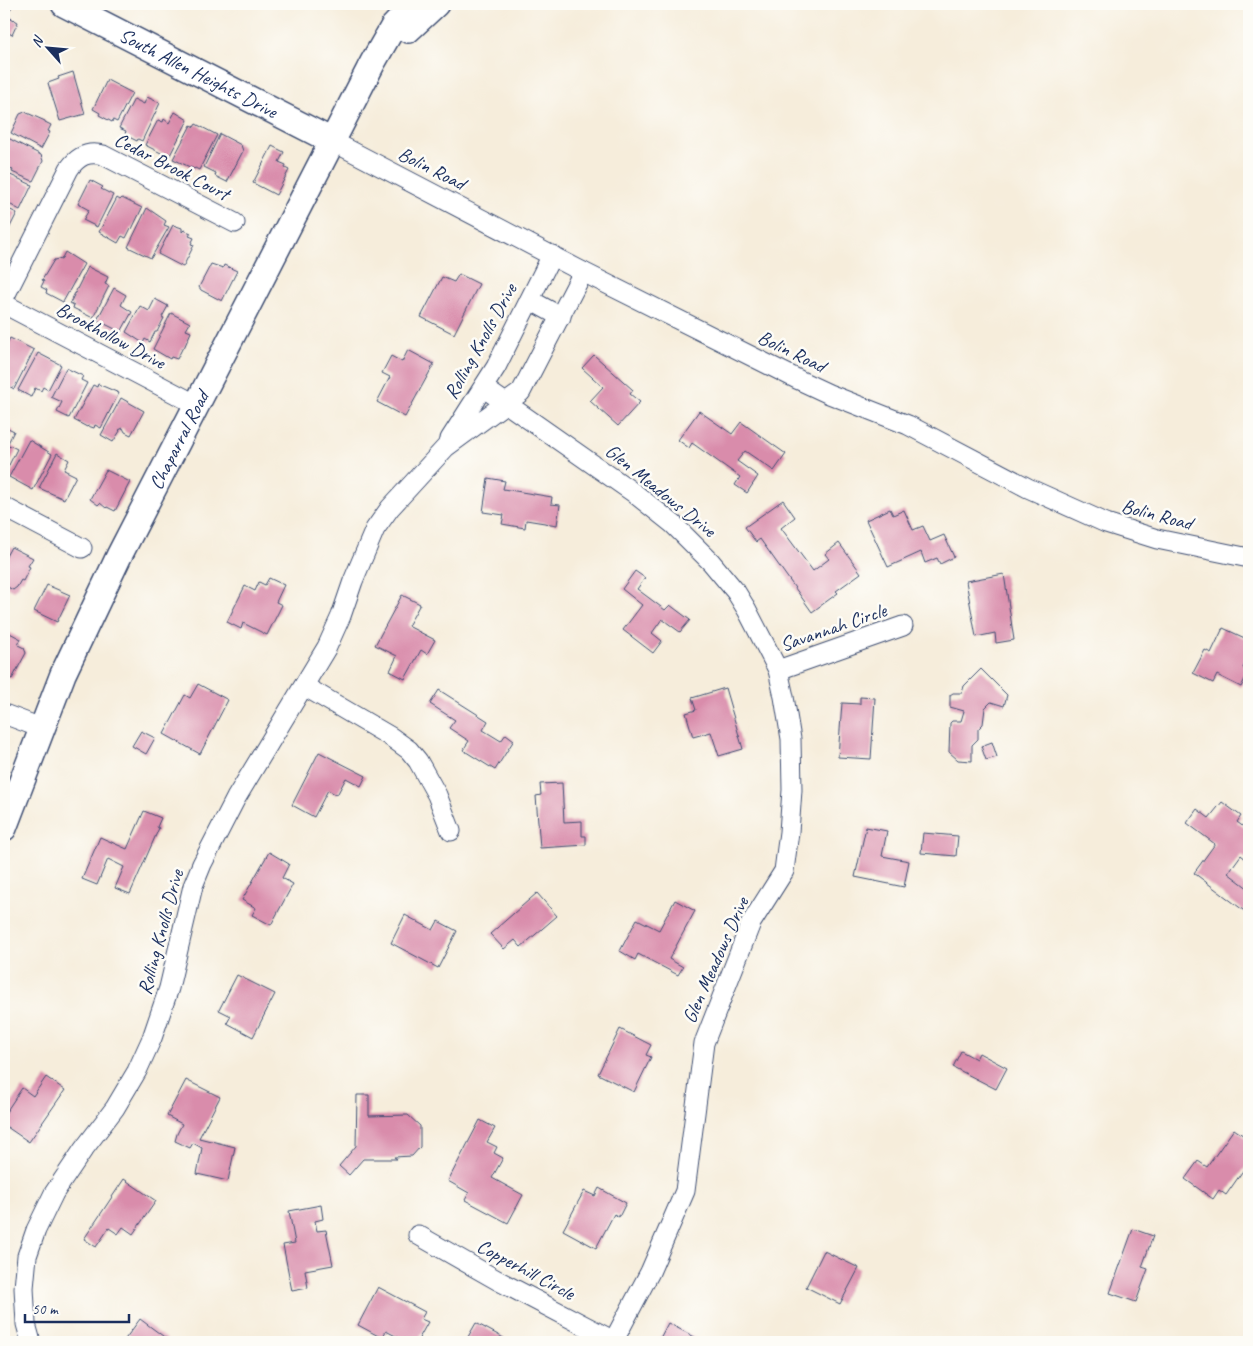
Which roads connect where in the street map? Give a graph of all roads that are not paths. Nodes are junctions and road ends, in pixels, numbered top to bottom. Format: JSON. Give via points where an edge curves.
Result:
{"nodes":[{"id":1,"x":64,"y":4,"type":"edge"},
{"id":2,"x":415,"y":4,"type":"edge"},
{"id":3,"x":436,"y":4,"type":"edge"},
{"id":4,"x":373,"y":62,"type":"junction"},
{"id":5,"x":332,"y":141,"type":"junction"},
{"id":6,"x":236,"y":223,"type":"dead end"},
{"id":7,"x":552,"y":255,"type":"junction"},
{"id":8,"x":584,"y":272,"type":"junction"},
{"id":9,"x":4,"y":298,"type":"edge"},
{"id":10,"x":530,"y":300,"type":"junction"},
{"id":11,"x":4,"y":304,"type":"edge"},
{"id":12,"x":561,"y":317,"type":"junction"},
{"id":13,"x":484,"y":388,"type":"junction"},
{"id":14,"x":507,"y":403,"type":"junction"},
{"id":15,"x":196,"y":406,"type":"junction"},
{"id":16,"x":446,"y":447,"type":"junction"},
{"id":17,"x":4,"y":507,"type":"edge"},
{"id":18,"x":82,"y":548,"type":"dead end"},
{"id":19,"x":1249,"y":558,"type":"edge"},
{"id":20,"x":903,"y":626,"type":"dead end"},
{"id":21,"x":778,"y":670,"type":"junction"},
{"id":22,"x":304,"y":686,"type":"junction"},
{"id":23,"x":4,"y":714,"type":"edge"},
{"id":24,"x":41,"y":728,"type":"junction"},
{"id":25,"x":4,"y":828,"type":"edge"},
{"id":26,"x":451,"y":831,"type":"dead end"},
{"id":27,"x":418,"y":1235,"type":"dead end"},
{"id":28,"x":31,"y":1342,"type":"edge"},
{"id":29,"x":614,"y":1342,"type":"edge"}],
"edges":[{"from":1,"to":5,"type":"main road","name":"South Allen Heights Drive"},
{"from":2,"to":4,"type":"main road","name":"Chaparral Road","via":[[393,27]]},
{"from":3,"to":4,"type":"main road","name":"Chaparral Road"},
{"from":4,"to":5,"type":"main road","name":"Chaparral Road"},
{"from":5,"to":7,"type":"street","name":"Bolin Road"},
{"from":5,"to":15,"type":"main road","name":"Chaparral Road"},
{"from":6,"to":9,"type":"street","name":"Cedar Brook Court","via":[[103,154],[87,154],[70,169]]},
{"from":7,"to":8,"type":"street","name":"Bolin Road"},
{"from":7,"to":10,"type":"street","name":"Rolling Knolls Drive"},
{"from":8,"to":12,"type":"street","name":"Rolling Knolls Drive"},
{"from":8,"to":19,"type":"street","name":"Bolin Road","via":[[799,380],[928,434],[1082,513],[1157,539]]},
{"from":10,"to":12,"type":"street"},
{"from":10,"to":13,"type":"street","name":"Rolling Knolls Drive"},
{"from":11,"to":15,"type":"street","name":"Brookhollow Drive"},
{"from":12,"to":14,"type":"street","name":"Rolling Knolls Drive","via":[[521,392]]},
{"from":13,"to":14,"type":"street","name":"Glen Meadows Drive"},
{"from":13,"to":16,"type":"street","name":"Rolling Knolls Drive"},
{"from":14,"to":16,"type":"street","name":"Rolling Knolls Drive"},
{"from":14,"to":21,"type":"street","name":"Glen Meadows Drive","via":[[634,493],[692,542],[736,592]]},
{"from":15,"to":24,"type":"main road","name":"Chaparral Road","via":[[119,556]]},
{"from":16,"to":22,"type":"street","name":"Rolling Knolls Drive","via":[[375,529],[338,624]]},
{"from":17,"to":18,"type":"street"},
{"from":20,"to":21,"type":"street","name":"Savannah Circle"},
{"from":21,"to":29,"type":"street","name":"Glen Meadows Drive","via":[[793,762],[790,832],[784,871],[751,923],[704,1043],[685,1191],[650,1272]]},
{"from":22,"to":26,"type":"street","via":[[409,750],[437,795]]},
{"from":22,"to":28,"type":"street","name":"Rolling Knolls Drive","via":[[236,798],[202,864],[193,886],[170,988],[137,1071],[54,1194],[36,1230],[27,1256],[24,1288],[26,1324]]},
{"from":23,"to":24,"type":"street"},
{"from":24,"to":25,"type":"main road","name":"Chaparral Road"},
{"from":27,"to":29,"type":"street","name":"Copperhill Circle"}]}
